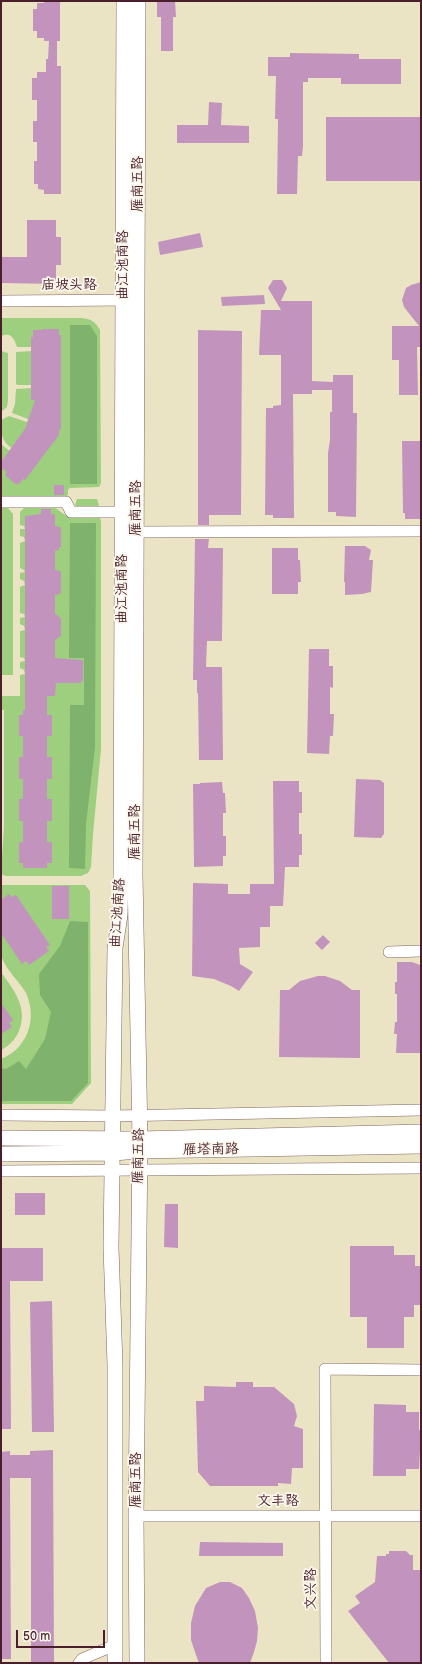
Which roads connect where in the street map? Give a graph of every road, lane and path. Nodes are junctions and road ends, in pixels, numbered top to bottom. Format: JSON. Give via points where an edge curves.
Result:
{"nodes":[{"id":1,"x":124,"y":1,"type":"edge"},
{"id":2,"x":138,"y":1,"type":"edge"},
{"id":3,"x":130,"y":300,"type":"junction"},
{"id":4,"x":1,"y":301,"type":"edge"},
{"id":5,"x":1,"y":502,"type":"edge"},
{"id":6,"x":122,"y":512,"type":"junction"},
{"id":7,"x":421,"y":531,"type":"edge"},
{"id":8,"x":136,"y":532,"type":"junction"},
{"id":9,"x":421,"y":951,"type":"edge"},
{"id":10,"x":389,"y":952,"type":"dead end"},
{"id":11,"x":421,"y":1110,"type":"edge"},
{"id":12,"x":140,"y":1114,"type":"junction"},
{"id":13,"x":1,"y":1115,"type":"edge"},
{"id":14,"x":113,"y":1116,"type":"junction"},
{"id":15,"x":421,"y":1132,"type":"edge"},
{"id":16,"x":1,"y":1138,"type":"edge"},
{"id":17,"x":114,"y":1138,"type":"junction"},
{"id":18,"x":140,"y":1145,"type":"junction"},
{"id":19,"x":421,"y":1146,"type":"edge"},
{"id":20,"x":113,"y":1153,"type":"junction"},
{"id":21,"x":1,"y":1154,"type":"edge"},
{"id":22,"x":421,"y":1168,"type":"edge"},
{"id":23,"x":112,"y":1170,"type":"junction"},
{"id":24,"x":139,"y":1170,"type":"junction"},
{"id":25,"x":1,"y":1171,"type":"edge"},
{"id":26,"x":421,"y":1370,"type":"edge"},
{"id":27,"x":136,"y":1516,"type":"junction"},
{"id":28,"x":326,"y":1516,"type":"junction"},
{"id":29,"x":421,"y":1516,"type":"edge"},
{"id":30,"x":115,"y":1645,"type":"junction"},
{"id":31,"x":79,"y":1663,"type":"edge"},
{"id":32,"x":115,"y":1663,"type":"edge"},
{"id":33,"x":137,"y":1663,"type":"edge"},
{"id":34,"x":326,"y":1663,"type":"edge"}],
"edges":[{"from":1,"to":3,"type":"main road","name":"曲江池南路"},
{"from":2,"to":3,"type":"main road","name":"雁南五路"},
{"from":3,"to":4,"type":"street","name":"庙坡头路"},
{"from":3,"to":6,"type":"main road","name":"曲江池南路"},
{"from":3,"to":8,"type":"main road","name":"雁南五路"},
{"from":5,"to":6,"type":"street","via":[[66,502],[71,512]]},
{"from":6,"to":14,"type":"main road","name":"曲江池南路","via":[[120,915],[115,948]]},
{"from":7,"to":8,"type":"street"},
{"from":8,"to":12,"type":"main road","name":"雁南五路","via":[[135,876]]},
{"from":9,"to":10,"type":"street"},
{"from":11,"to":12,"type":"street"},
{"from":12,"to":14,"type":"street"},
{"from":12,"to":18,"type":"main road","name":"雁南五路"},
{"from":13,"to":14,"type":"street"},
{"from":14,"to":17,"type":"main road","name":"曲江池南路"},
{"from":15,"to":18,"type":"main road","name":"雁塔南路"},
{"from":16,"to":17,"type":"main road","name":"雁塔南路"},
{"from":17,"to":18,"type":"main road","name":"雁塔南路"},
{"from":17,"to":20,"type":"main road","name":"曲江池南路"},
{"from":18,"to":19,"type":"main road","name":"雁塔南路"},
{"from":18,"to":20,"type":"main road","name":"雁塔南路"},
{"from":18,"to":24,"type":"main road","name":"雁南五路"},
{"from":20,"to":21,"type":"main road","name":"雁塔南路"},
{"from":20,"to":23,"type":"main road","name":"雁南五路"},
{"from":22,"to":24,"type":"street"},
{"from":23,"to":24,"type":"street"},
{"from":23,"to":25,"type":"street"},
{"from":23,"to":30,"type":"main road","name":"雁南五路"},
{"from":24,"to":27,"type":"main road","name":"雁南五路"},
{"from":26,"to":28,"type":"street","name":"文兴路","via":[[326,1369]]},
{"from":27,"to":28,"type":"street","name":"文丰路"},
{"from":27,"to":33,"type":"main road","name":"雁南五路"},
{"from":28,"to":29,"type":"street","name":"文丰路"},
{"from":28,"to":34,"type":"street","name":"文兴路"},
{"from":30,"to":31,"type":"street","via":[[82,1659]]},
{"from":30,"to":32,"type":"main road","name":"雁南五路"}]}
